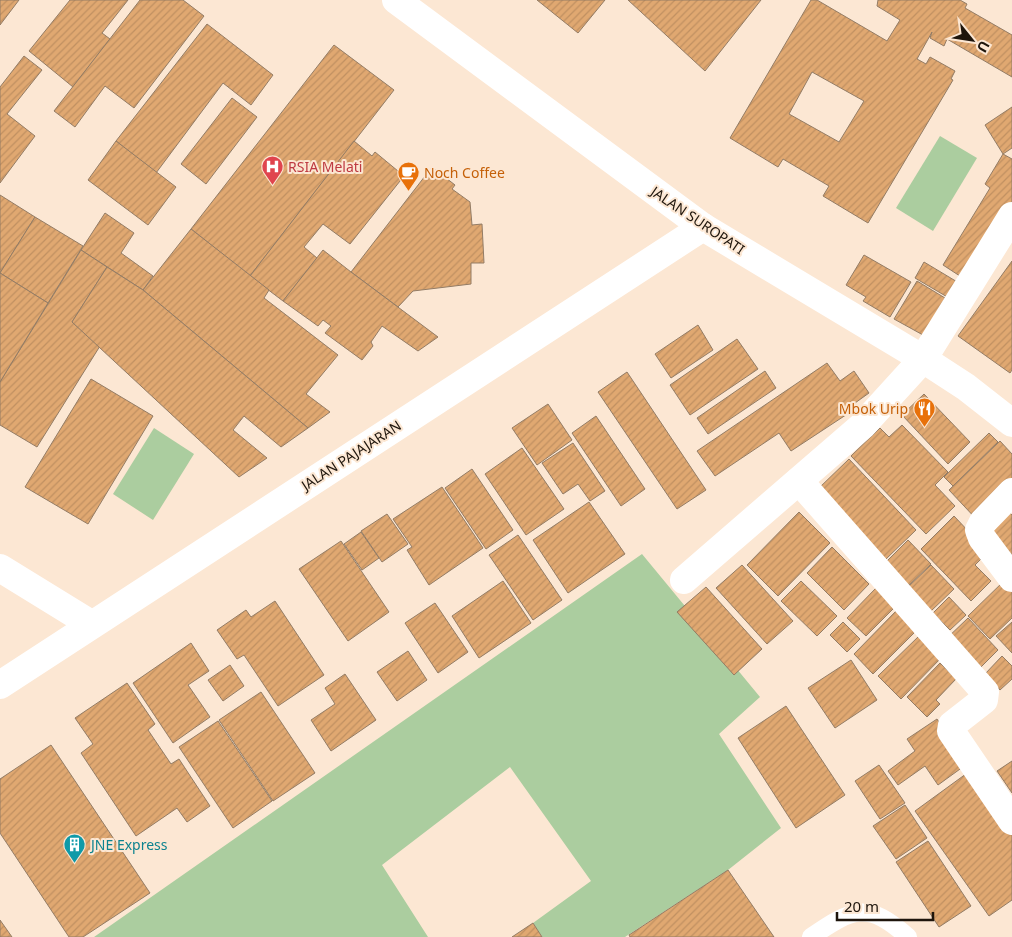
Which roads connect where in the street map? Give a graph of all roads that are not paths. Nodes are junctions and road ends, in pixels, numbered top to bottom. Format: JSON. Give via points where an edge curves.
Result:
{"nodes":[{"id":1,"x":396,"y":0,"type":"edge"},
{"id":2,"x":1012,"y":216,"type":"edge"},
{"id":3,"x":703,"y":227,"type":"junction"},
{"id":4,"x":923,"y":359,"type":"junction"},
{"id":5,"x":1012,"y":423,"type":"edge"},
{"id":6,"x":799,"y":481,"type":"junction"},
{"id":7,"x":1012,"y":492,"type":"edge"},
{"id":8,"x":0,"y":568,"type":"edge"},
{"id":9,"x":1012,"y":578,"type":"edge"},
{"id":10,"x":684,"y":580,"type":"dead end"},
{"id":11,"x":91,"y":624,"type":"junction"},
{"id":12,"x":0,"y":685,"type":"edge"},
{"id":13,"x":1012,"y":821,"type":"edge"},
{"id":14,"x":811,"y":937,"type":"edge"},
{"id":15,"x":908,"y":937,"type":"edge"}],
"edges":[{"from":1,"to":3,"type":"street","name":"JALAN SUROPATI"},
{"from":2,"to":4,"type":"street"},
{"from":3,"to":4,"type":"street","name":"JALAN SUROPATI"},
{"from":3,"to":11,"type":"street","name":"JALAN PAJAJARAN"},
{"from":4,"to":5,"type":"street","name":"JALAN SUROPATI"},
{"from":4,"to":6,"type":"street","via":[[862,426]]},
{"from":6,"to":10,"type":"street"},
{"from":6,"to":13,"type":"street","via":[[984,692],[984,700],[952,725],[951,731]]},
{"from":7,"to":9,"type":"street","via":[[979,530]]},
{"from":8,"to":11,"type":"street"},
{"from":11,"to":12,"type":"street","name":"JALAN PAJAJARAN"},
{"from":14,"to":15,"type":"lane","via":[[844,916],[869,912],[888,919]]}]}
